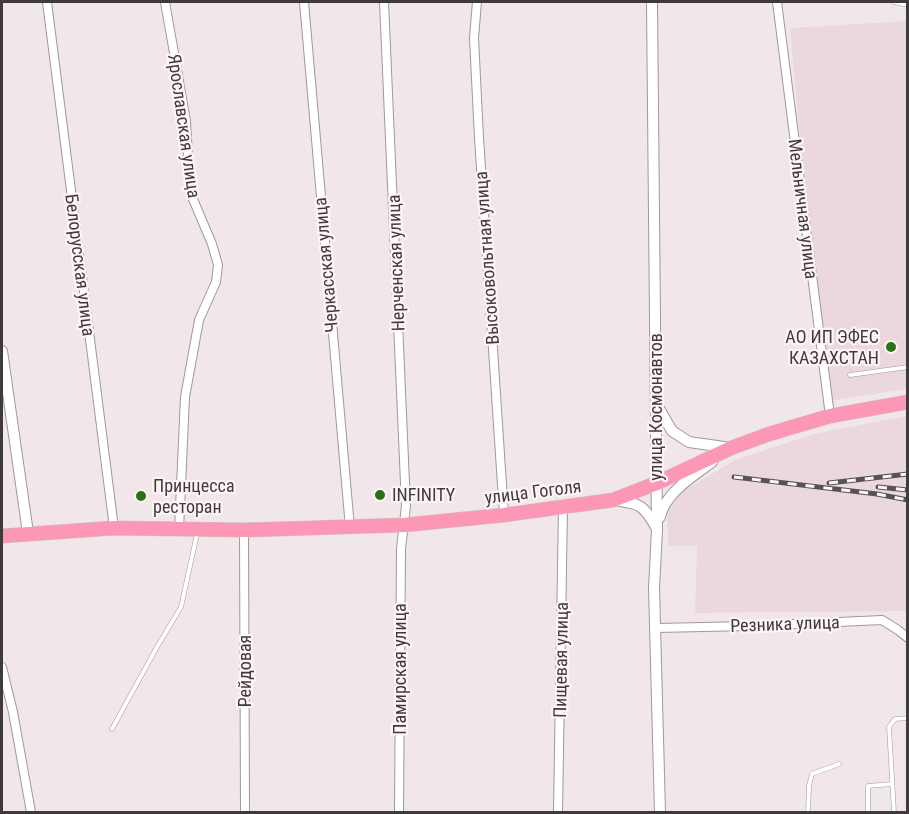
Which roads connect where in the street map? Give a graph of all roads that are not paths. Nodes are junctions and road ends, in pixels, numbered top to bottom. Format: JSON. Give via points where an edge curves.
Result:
{"nodes":[{"id":1,"x":47,"y":2,"type":"edge"},
{"id":2,"x":165,"y":2,"type":"edge"},
{"id":3,"x":304,"y":2,"type":"edge"},
{"id":4,"x":384,"y":2,"type":"edge"},
{"id":5,"x":477,"y":2,"type":"edge"},
{"id":6,"x":652,"y":2,"type":"edge"},
{"id":7,"x":777,"y":2,"type":"edge"},
{"id":8,"x":894,"y":2,"type":"edge"},
{"id":9,"x":908,"y":5,"type":"edge"},
{"id":10,"x":2,"y":351,"type":"edge"},
{"id":11,"x":908,"y":367,"type":"edge"},
{"id":12,"x":850,"y":375,"type":"dead end"},
{"id":13,"x":908,"y":402,"type":"edge"},
{"id":14,"x":656,"y":405,"type":"junction"},
{"id":15,"x":830,"y":416,"type":"junction"},
{"id":16,"x":731,"y":448,"type":"junction"},
{"id":17,"x":657,"y":483,"type":"junction"},
{"id":18,"x":613,"y":500,"type":"junction"},
{"id":19,"x":563,"y":507,"type":"junction"},
{"id":20,"x":504,"y":515,"type":"junction"},
{"id":21,"x":404,"y":525,"type":"junction"},
{"id":22,"x":114,"y":528,"type":"junction"},
{"id":23,"x":350,"y":528,"type":"junction"},
{"id":24,"x":179,"y":530,"type":"junction"},
{"id":25,"x":197,"y":530,"type":"junction"},
{"id":26,"x":244,"y":530,"type":"junction"},
{"id":27,"x":657,"y":530,"type":"junction"},
{"id":28,"x":28,"y":533,"type":"junction"},
{"id":29,"x":2,"y":536,"type":"edge"},
{"id":30,"x":656,"y":628,"type":"junction"},
{"id":31,"x":908,"y":639,"type":"edge"},
{"id":32,"x":2,"y":667,"type":"edge"},
{"id":33,"x":908,"y":718,"type":"edge"},
{"id":34,"x":112,"y":729,"type":"dead end"},
{"id":35,"x":839,"y":764,"type":"dead end"},
{"id":36,"x":892,"y":784,"type":"junction"},
{"id":37,"x":31,"y":813,"type":"edge"},
{"id":38,"x":245,"y":813,"type":"edge"},
{"id":39,"x":399,"y":813,"type":"edge"},
{"id":40,"x":558,"y":813,"type":"edge"},
{"id":41,"x":660,"y":813,"type":"edge"},
{"id":42,"x":808,"y":813,"type":"edge"},
{"id":43,"x":868,"y":813,"type":"edge"},
{"id":44,"x":894,"y":813,"type":"edge"}],
"edges":[{"from":1,"to":22,"type":"street","name":"Белорусская улица"},
{"from":2,"to":24,"type":"street","name":"Ярославская улица","via":[[186,121],[190,192],[218,265],[216,282],[199,320],[185,397]]},
{"from":3,"to":23,"type":"street","name":"Черкасская улица"},
{"from":4,"to":21,"type":"street","name":"Нерченская улица"},
{"from":5,"to":20,"type":"street","name":"Высоковольтная улица","via":[[474,38],[479,138]]},
{"from":6,"to":14,"type":"street","name":"улица Космонавтов"},
{"from":7,"to":15,"type":"street","name":"Мельничная улица"},
{"from":8,"to":9,"type":"lane"},
{"from":10,"to":28,"type":"street"},
{"from":11,"to":12,"type":"lane"},
{"from":13,"to":15,"type":"highway","name":"улица Гоголя"},
{"from":14,"to":16,"type":"street","via":[[672,430],[689,442]]},
{"from":14,"to":17,"type":"street","name":"улица Космонавтов"},
{"from":15,"to":16,"type":"highway","name":"улица Гоголя"},
{"from":16,"to":17,"type":"highway","name":"улица Гоголя"},
{"from":16,"to":27,"type":"street","via":[[682,484],[662,509]]},
{"from":17,"to":18,"type":"highway","name":"улица Гоголя"},
{"from":17,"to":27,"type":"street","name":"улица Космонавтов"},
{"from":18,"to":19,"type":"highway","name":"улица Гоголя"},
{"from":18,"to":27,"type":"street","via":[[646,510]]},
{"from":19,"to":20,"type":"highway","name":"улица Гоголя"},
{"from":19,"to":40,"type":"street","name":"Пищевая улица"},
{"from":20,"to":21,"type":"highway","name":"улица Гоголя"},
{"from":21,"to":23,"type":"highway","name":"улица Гоголя"},
{"from":21,"to":39,"type":"street","name":"Памирская улица"},
{"from":22,"to":24,"type":"highway","name":"улица Гоголя"},
{"from":22,"to":28,"type":"highway","name":"улица Гоголя"},
{"from":23,"to":26,"type":"highway","name":"улица Гоголя"},
{"from":24,"to":25,"type":"highway","name":"улица Гоголя"},
{"from":25,"to":26,"type":"highway","name":"улица Гоголя"},
{"from":25,"to":34,"type":"lane","via":[[181,607]]},
{"from":26,"to":38,"type":"street","name":"Рейдовая"},
{"from":27,"to":30,"type":"street","name":"улица Космонавтов"},
{"from":28,"to":29,"type":"highway","name":"улица Гоголя"},
{"from":30,"to":31,"type":"street","name":"Резника улица","via":[[882,620]]},
{"from":30,"to":41,"type":"street","name":"улица Космонавтов"},
{"from":32,"to":37,"type":"street"},
{"from":33,"to":36,"type":"lane","via":[[895,719],[889,727]]},
{"from":35,"to":42,"type":"lane","via":[[812,774]]},
{"from":36,"to":43,"type":"lane","via":[[868,786]]},
{"from":36,"to":44,"type":"lane"}]}
